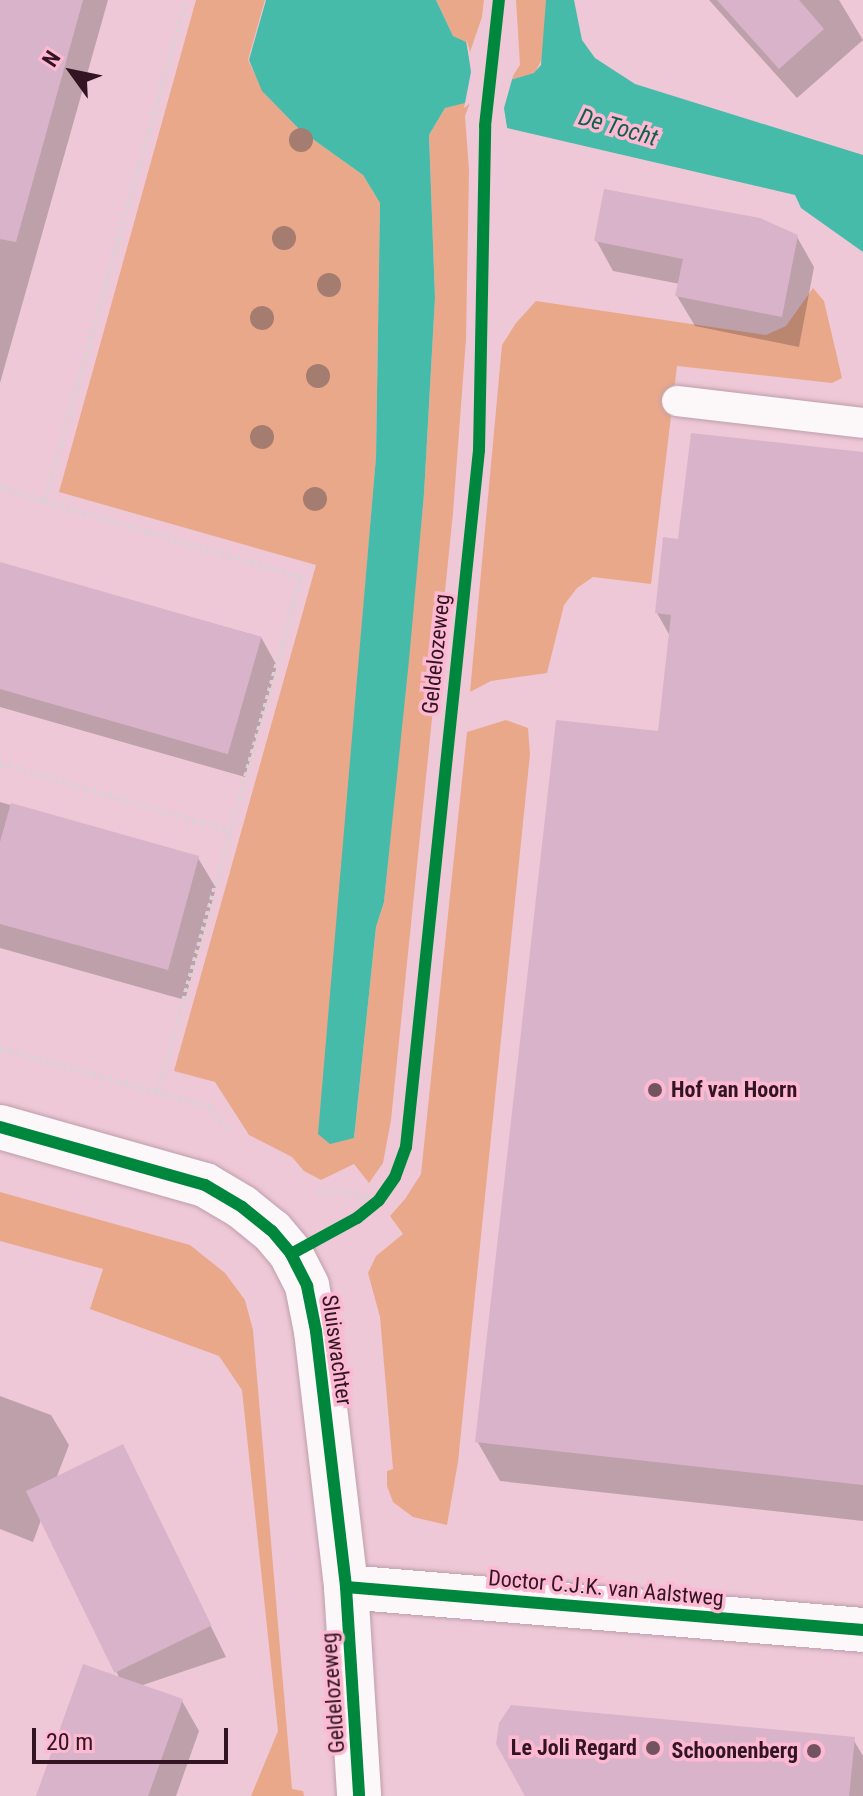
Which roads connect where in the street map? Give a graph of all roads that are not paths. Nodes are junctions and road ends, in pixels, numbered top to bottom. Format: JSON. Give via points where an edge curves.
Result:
{"nodes":[{"id":1,"x":677,"y":401,"type":"dead end"},
{"id":2,"x":863,"y":423,"type":"edge"},
{"id":3,"x":0,"y":1127,"type":"edge"},
{"id":4,"x":346,"y":1587,"type":"junction"},
{"id":5,"x":863,"y":1630,"type":"edge"},
{"id":6,"x":359,"y":1796,"type":"edge"}],
"edges":[{"from":1,"to":2,"type":"lane"},
{"from":3,"to":4,"type":"street","name":"Sluiswachter","via":[[205,1185],[262,1223],[291,1254],[307,1286],[316,1331]]},
{"from":4,"to":5,"type":"street","name":"Doctor C.J.K. van Aalstweg"},
{"from":4,"to":6,"type":"street","name":"Geldelozeweg"}]}
